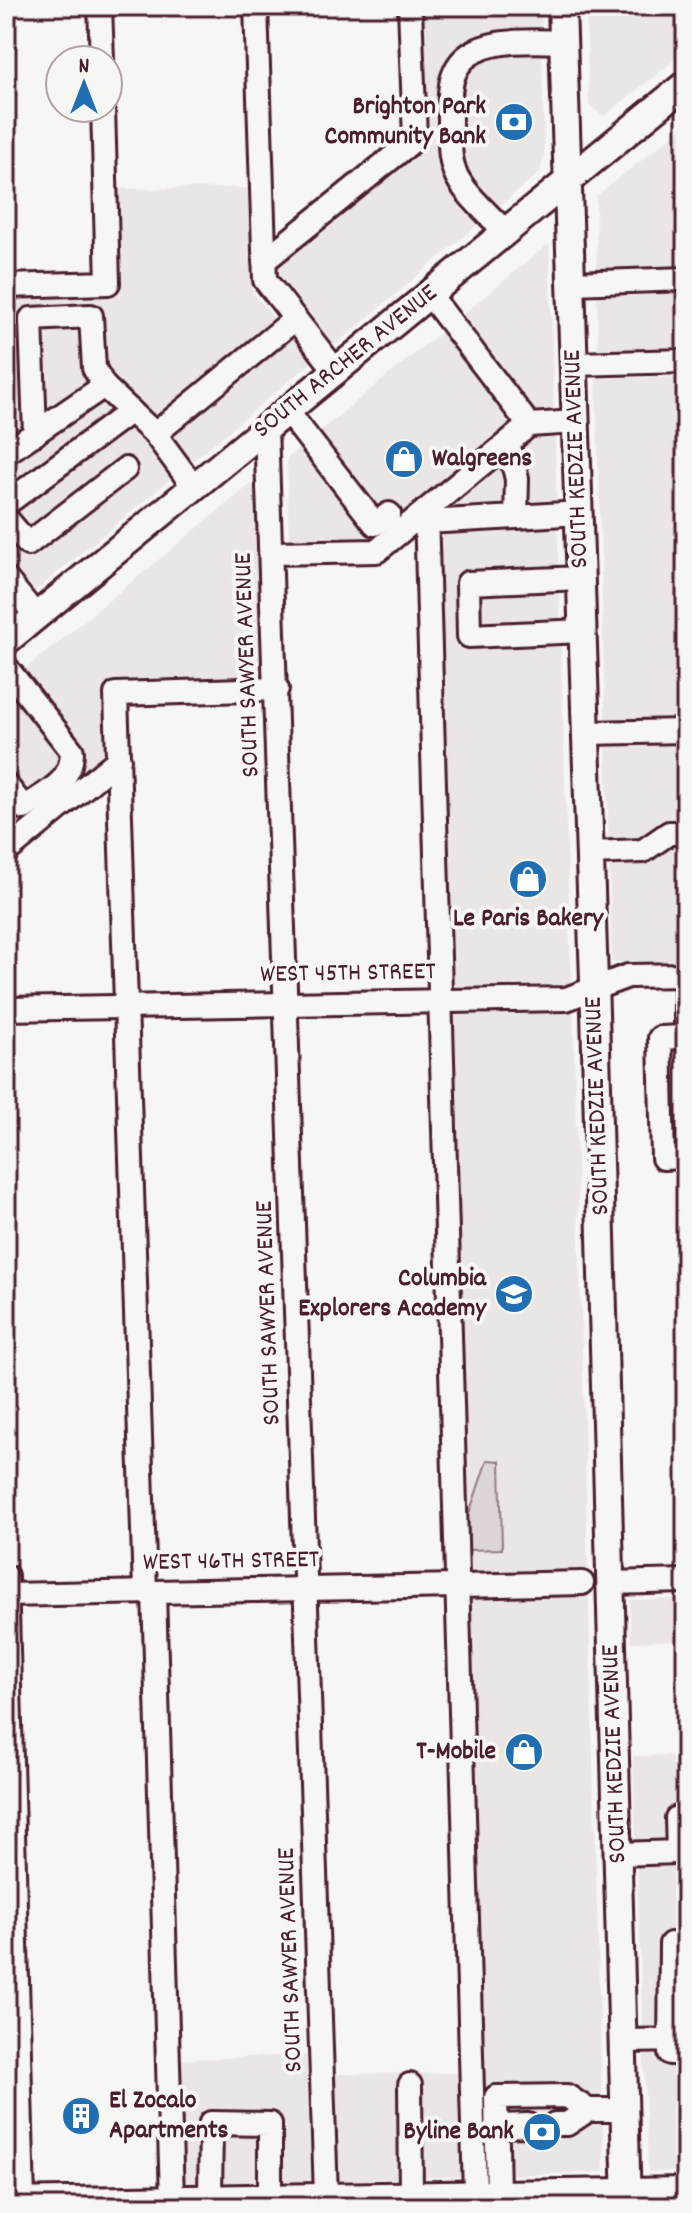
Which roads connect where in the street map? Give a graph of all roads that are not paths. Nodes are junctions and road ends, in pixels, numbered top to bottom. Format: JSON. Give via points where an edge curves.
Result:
{"nodes":[{"id":1,"x":100,"y":6,"type":"edge"},
{"id":2,"x":256,"y":6,"type":"edge"},
{"id":3,"x":410,"y":6,"type":"edge"},
{"id":4,"x":562,"y":6,"type":"edge"},
{"id":5,"x":563,"y":42,"type":"junction"},
{"id":6,"x":101,"y":44,"type":"edge"},
{"id":7,"x":686,"y":84,"type":"edge"},
{"id":8,"x":103,"y":124,"type":"edge"},
{"id":9,"x":568,"y":182,"type":"junction"},
{"id":10,"x":505,"y":232,"type":"junction"},
{"id":11,"x":264,"y":261,"type":"junction"},
{"id":12,"x":686,"y":279,"type":"edge"},
{"id":13,"x":572,"y":283,"type":"junction"},
{"id":14,"x":6,"y":286,"type":"edge"},
{"id":15,"x":429,"y":294,"type":"junction"},
{"id":16,"x":295,"y":319,"type":"junction"},
{"id":17,"x":686,"y":361,"type":"edge"},
{"id":18,"x":574,"y":364,"type":"junction"},
{"id":19,"x":336,"y":371,"type":"junction"},
{"id":20,"x":104,"y":386,"type":"junction"},
{"id":21,"x":131,"y":411,"type":"junction"},
{"id":22,"x":287,"y":411,"type":"junction"},
{"id":23,"x":576,"y":422,"type":"junction"},
{"id":24,"x":529,"y":425,"type":"junction"},
{"id":25,"x":266,"y":427,"type":"junction"},
{"id":26,"x":35,"y":434,"type":"junction"},
{"id":27,"x":155,"y":434,"type":"junction"},
{"id":28,"x":508,"y":443,"type":"junction"},
{"id":29,"x":6,"y":453,"type":"edge"},
{"id":30,"x":125,"y":469,"type":"dead end"},
{"id":31,"x":194,"y":487,"type":"junction"},
{"id":32,"x":6,"y":504,"type":"edge"},
{"id":33,"x":579,"y":513,"type":"junction"},
{"id":34,"x":389,"y":514,"type":"dead end"},
{"id":35,"x":426,"y":516,"type":"junction"},
{"id":36,"x":516,"y":517,"type":"junction"},
{"id":37,"x":6,"y":518,"type":"edge"},
{"id":38,"x":272,"y":553,"type":"junction"},
{"id":39,"x":581,"y":578,"type":"junction"},
{"id":40,"x":6,"y":579,"type":"edge"},
{"id":41,"x":36,"y":616,"type":"junction"},
{"id":42,"x":583,"y":631,"type":"junction"},
{"id":43,"x":6,"y":641,"type":"edge"},
{"id":44,"x":6,"y":667,"type":"edge"},
{"id":45,"x":277,"y":689,"type":"junction"},
{"id":46,"x":686,"y":731,"type":"edge"},
{"id":47,"x":586,"y":733,"type":"junction"},
{"id":48,"x":119,"y":759,"type":"junction"},
{"id":49,"x":6,"y":785,"type":"edge"},
{"id":50,"x":686,"y":833,"type":"edge"},
{"id":51,"x":6,"y":852,"type":"edge"},
{"id":52,"x":590,"y":853,"type":"junction"},
{"id":53,"x":686,"y":975,"type":"edge"},
{"id":54,"x":594,"y":988,"type":"junction"},
{"id":55,"x":440,"y":1001,"type":"junction"},
{"id":56,"x":287,"y":1003,"type":"junction"},
{"id":57,"x":126,"y":1007,"type":"junction"},
{"id":58,"x":6,"y":1009,"type":"edge"},
{"id":59,"x":685,"y":1037,"type":"edge"},
{"id":60,"x":686,"y":1157,"type":"edge"},
{"id":61,"x":6,"y":1576,"type":"edge"},
{"id":62,"x":686,"y":1581,"type":"edge"},
{"id":63,"x":582,"y":1583,"type":"dead end"},
{"id":64,"x":610,"y":1583,"type":"junction"},
{"id":65,"x":460,"y":1586,"type":"junction"},
{"id":66,"x":307,"y":1589,"type":"junction"},
{"id":67,"x":150,"y":1592,"type":"junction"},
{"id":68,"x":6,"y":1595,"type":"edge"},
{"id":69,"x":677,"y":1818,"type":"dead end"},
{"id":70,"x":618,"y":1854,"type":"junction"},
{"id":71,"x":671,"y":1944,"type":"dead end"},
{"id":72,"x":678,"y":2012,"type":"edge"},
{"id":73,"x":623,"y":2041,"type":"junction"},
{"id":74,"x":681,"y":2044,"type":"edge"},
{"id":75,"x":410,"y":2085,"type":"dead end"},
{"id":76,"x":588,"y":2110,"type":"junction"},
{"id":77,"x":625,"y":2110,"type":"junction"},
{"id":78,"x":555,"y":2124,"type":"dead end"},
{"id":79,"x":528,"y":2125,"type":"dead end"},
{"id":80,"x":496,"y":2126,"type":"junction"},
{"id":81,"x":686,"y":2191,"type":"edge"},
{"id":82,"x":486,"y":2193,"type":"junction"},
{"id":83,"x":411,"y":2195,"type":"junction"},
{"id":84,"x":326,"y":2196,"type":"junction"},
{"id":85,"x":270,"y":2197,"type":"junction"},
{"id":86,"x":210,"y":2198,"type":"junction"},
{"id":87,"x":627,"y":2199,"type":"edge"},
{"id":88,"x":165,"y":2202,"type":"edge"},
{"id":89,"x":14,"y":2203,"type":"edge"}],
"edges":[{"from":1,"to":6,"type":"street"},
{"from":2,"to":11,"type":"street"},
{"from":3,"to":11,"type":"street","via":[[415,139]]},
{"from":4,"to":5,"type":"main road","name":"SOUTH KEDZIE AVENUE"},
{"from":5,"to":9,"type":"main road","name":"SOUTH KEDZIE AVENUE"},
{"from":5,"to":10,"type":"street","via":[[497,44],[473,52],[455,70],[450,97],[452,167]]},
{"from":7,"to":9,"type":"main road","name":"SOUTH ARCHER AVENUE"},
{"from":8,"to":14,"type":"street","via":[[108,283]]},
{"from":9,"to":10,"type":"main road","name":"SOUTH ARCHER AVENUE"},
{"from":9,"to":13,"type":"main road","name":"SOUTH KEDZIE AVENUE"},
{"from":10,"to":15,"type":"main road","name":"SOUTH ARCHER AVENUE"},
{"from":11,"to":16,"type":"street","via":[[265,280]]},
{"from":12,"to":13,"type":"street"},
{"from":13,"to":18,"type":"main road","name":"SOUTH KEDZIE AVENUE"},
{"from":15,"to":19,"type":"main road","name":"SOUTH ARCHER AVENUE"},
{"from":15,"to":24,"type":"street"},
{"from":16,"to":19,"type":"street"},
{"from":16,"to":27,"type":"street"},
{"from":17,"to":18,"type":"street"},
{"from":18,"to":23,"type":"main road","name":"SOUTH KEDZIE AVENUE"},
{"from":19,"to":22,"type":"main road","name":"SOUTH ARCHER AVENUE"},
{"from":20,"to":21,"type":"street"},
{"from":20,"to":26,"type":"street"},
{"from":20,"to":26,"type":"street","via":[[94,368],[91,316],[31,319]]},
{"from":21,"to":27,"type":"street"},
{"from":21,"to":32,"type":"street"},
{"from":22,"to":25,"type":"main road","name":"SOUTH ARCHER AVENUE"},
{"from":22,"to":34,"type":"street","via":[[375,524]]},
{"from":23,"to":24,"type":"street"},
{"from":23,"to":33,"type":"main road","name":"SOUTH KEDZIE AVENUE"},
{"from":24,"to":28,"type":"street"},
{"from":25,"to":31,"type":"main road","name":"SOUTH ARCHER AVENUE"},
{"from":25,"to":38,"type":"street","name":"SOUTH SAWYER AVENUE"},
{"from":26,"to":29,"type":"street"},
{"from":27,"to":31,"type":"street"},
{"from":28,"to":35,"type":"street"},
{"from":28,"to":36,"type":"street","via":[[517,479]]},
{"from":30,"to":37,"type":"street","via":[[28,544]]},
{"from":31,"to":41,"type":"main road","name":"SOUTH ARCHER AVENUE"},
{"from":33,"to":36,"type":"street"},
{"from":33,"to":39,"type":"main road","name":"SOUTH KEDZIE AVENUE"},
{"from":35,"to":36,"type":"street"},
{"from":35,"to":38,"type":"street","via":[[377,551]]},
{"from":35,"to":55,"type":"street"},
{"from":38,"to":45,"type":"street","name":"SOUTH SAWYER AVENUE"},
{"from":39,"to":42,"type":"main road","name":"SOUTH KEDZIE AVENUE"},
{"from":39,"to":42,"type":"street","via":[[468,583],[469,636]]},
{"from":40,"to":41,"type":"street"},
{"from":41,"to":43,"type":"main road","name":"SOUTH ARCHER AVENUE"},
{"from":42,"to":47,"type":"main road","name":"SOUTH KEDZIE AVENUE"},
{"from":44,"to":49,"type":"street","via":[[72,751],[68,775],[24,808]]},
{"from":45,"to":48,"type":"street","via":[[116,694]]},
{"from":45,"to":56,"type":"street","name":"SOUTH SAWYER AVENUE"},
{"from":46,"to":47,"type":"street"},
{"from":47,"to":52,"type":"main road","name":"SOUTH KEDZIE AVENUE"},
{"from":48,"to":51,"type":"street"},
{"from":48,"to":57,"type":"street"},
{"from":50,"to":52,"type":"street","via":[[669,833],[643,851]]},
{"from":52,"to":54,"type":"main road","name":"SOUTH KEDZIE AVENUE"},
{"from":53,"to":54,"type":"street","name":"WEST 45TH STREET","via":[[628,976]]},
{"from":53,"to":59,"type":"street"},
{"from":54,"to":55,"type":"street","name":"WEST 45TH STREET","via":[[566,999]]},
{"from":54,"to":64,"type":"main road","name":"SOUTH KEDZIE AVENUE"},
{"from":55,"to":56,"type":"street","name":"WEST 45TH STREET"},
{"from":55,"to":65,"type":"street"},
{"from":56,"to":57,"type":"street","name":"WEST 45TH STREET"},
{"from":56,"to":66,"type":"street","name":"SOUTH SAWYER AVENUE"},
{"from":57,"to":58,"type":"street","name":"WEST 45TH STREET"},
{"from":57,"to":67,"type":"street"},
{"from":59,"to":60,"type":"street","via":[[660,1038],[663,1158]]},
{"from":61,"to":68,"type":"street"},
{"from":62,"to":64,"type":"street"},
{"from":63,"to":65,"type":"street","name":"WEST 46TH STREET"},
{"from":64,"to":70,"type":"main road","name":"SOUTH KEDZIE AVENUE"},
{"from":65,"to":66,"type":"street","name":"WEST 46TH STREET"},
{"from":65,"to":82,"type":"street"},
{"from":66,"to":67,"type":"street","name":"WEST 46TH STREET"},
{"from":66,"to":84,"type":"street","name":"SOUTH SAWYER AVENUE"},
{"from":67,"to":68,"type":"street","name":"WEST 46TH STREET"},
{"from":67,"to":88,"type":"street"},
{"from":68,"to":89,"type":"street"},
{"from":69,"to":70,"type":"street","via":[[678,1852]]},
{"from":70,"to":73,"type":"main road","name":"SOUTH KEDZIE AVENUE"},
{"from":71,"to":72,"type":"street"},
{"from":72,"to":74,"type":"street"},
{"from":73,"to":74,"type":"street"},
{"from":73,"to":77,"type":"main road","name":"SOUTH KEDZIE AVENUE"},
{"from":75,"to":83,"type":"street"},
{"from":76,"to":77,"type":"street"},
{"from":76,"to":78,"type":"street","via":[[567,2124]]},
{"from":76,"to":80,"type":"street","via":[[567,2096],[496,2097]]},
{"from":77,"to":87,"type":"main road","name":"SOUTH KEDZIE AVENUE"},
{"from":79,"to":80,"type":"street"},
{"from":80,"to":82,"type":"street"},
{"from":81,"to":87,"type":"main road"},
{"from":82,"to":83,"type":"main road"},
{"from":82,"to":87,"type":"main road"},
{"from":83,"to":84,"type":"main road"},
{"from":84,"to":85,"type":"main road"},
{"from":85,"to":86,"type":"main road"},
{"from":85,"to":86,"type":"street","via":[[270,2124],[211,2123]]},
{"from":86,"to":88,"type":"main road"},
{"from":88,"to":89,"type":"main road"}]}
